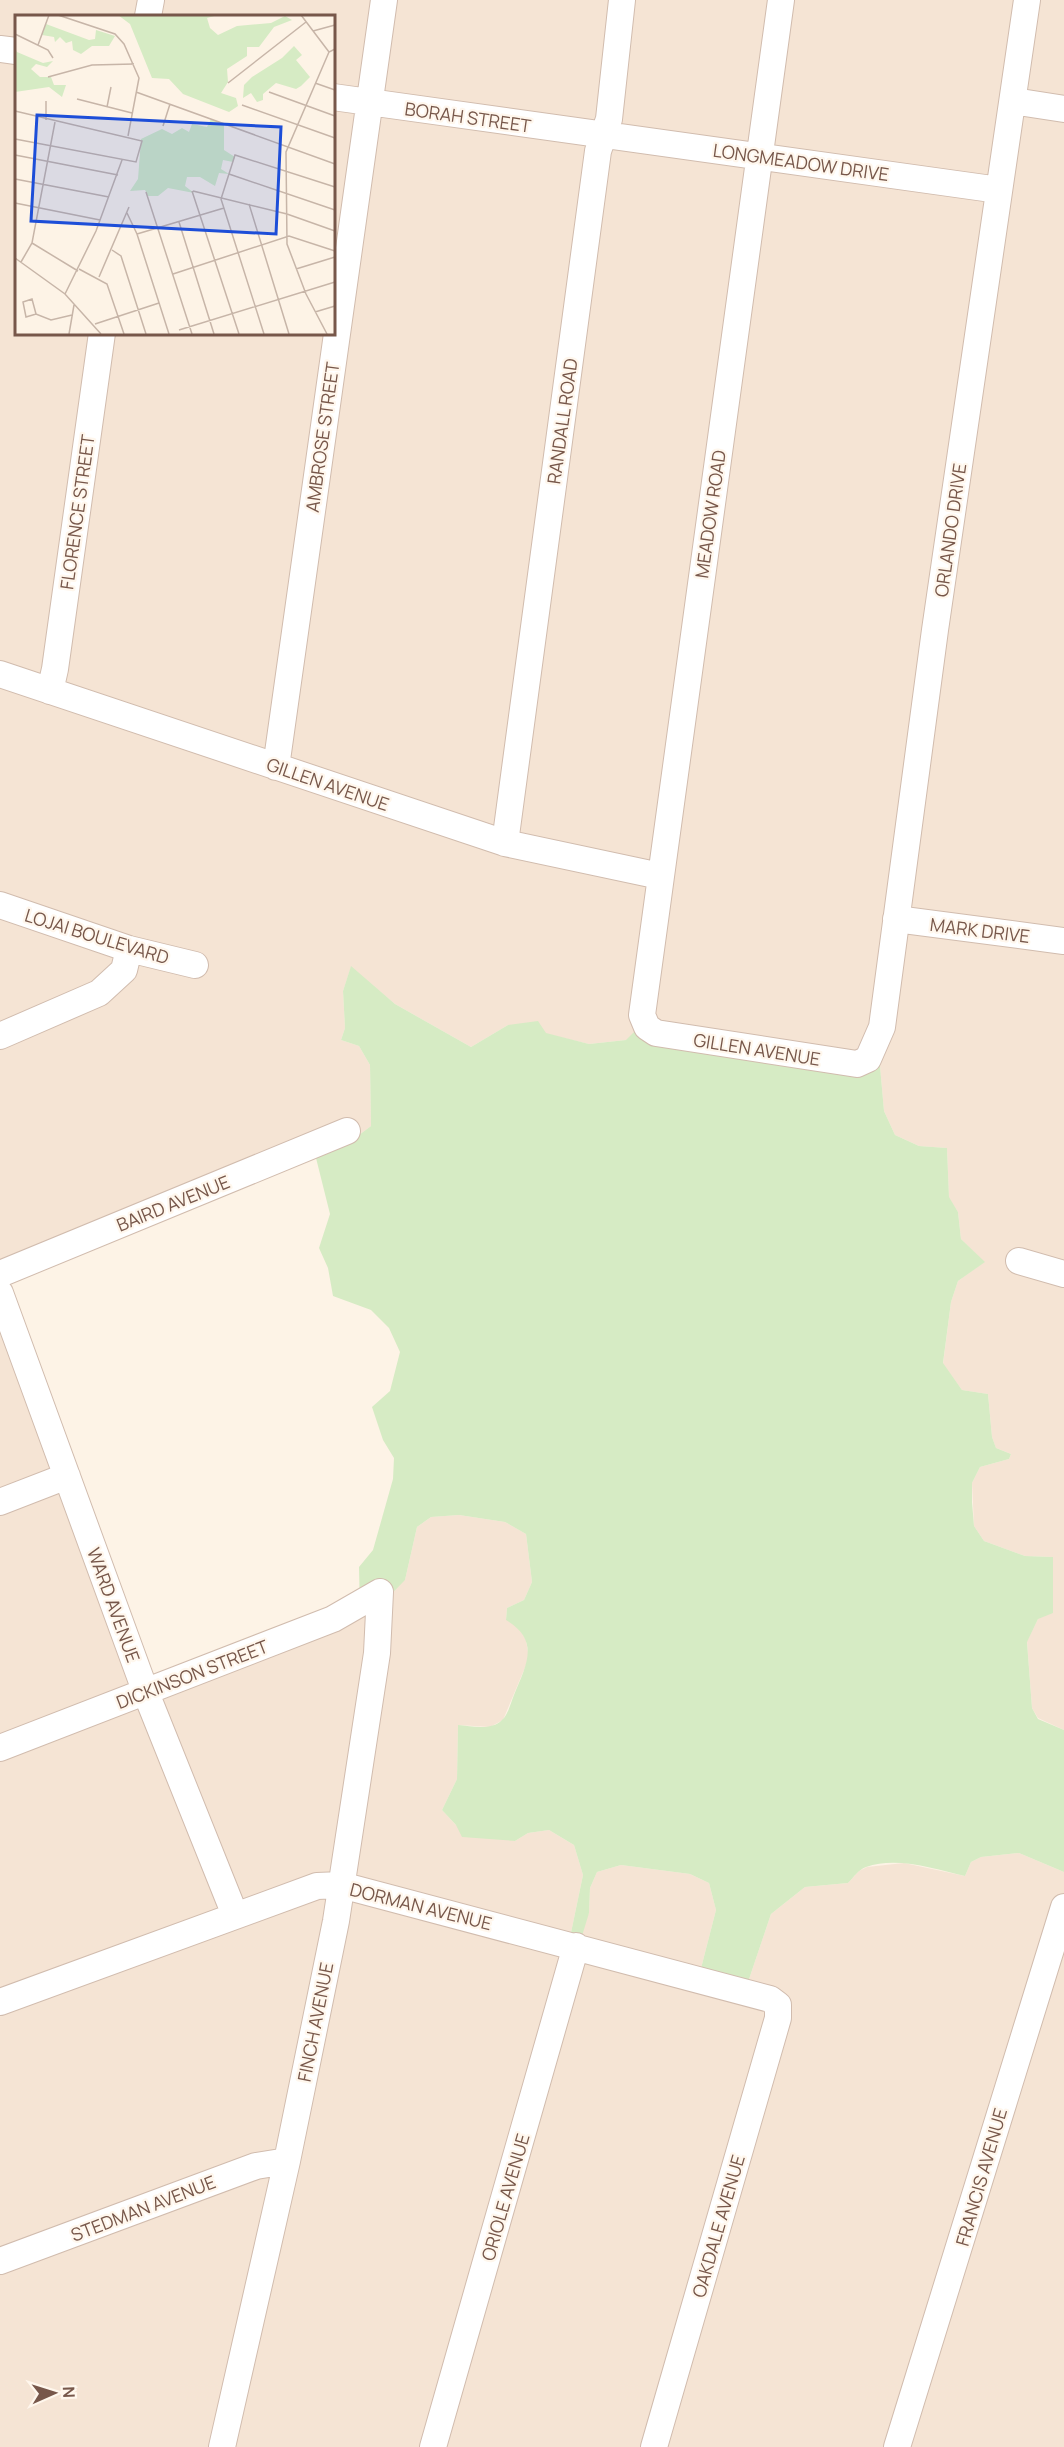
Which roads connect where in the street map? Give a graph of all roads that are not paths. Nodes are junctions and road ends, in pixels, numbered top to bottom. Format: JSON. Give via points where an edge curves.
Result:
{"nodes":[{"id":1,"x":151,"y":0,"type":"edge"},
{"id":2,"x":384,"y":0,"type":"edge"},
{"id":3,"x":622,"y":0,"type":"edge"},
{"id":4,"x":781,"y":0,"type":"edge"},
{"id":5,"x":1027,"y":0,"type":"edge"},
{"id":6,"x":148,"y":15,"type":"edge"},
{"id":7,"x":0,"y":49,"type":"edge"},
{"id":8,"x":15,"y":51,"type":"edge"},
{"id":9,"x":334,"y":97,"type":"edge"},
{"id":10,"x":1013,"y":101,"type":"junction"},
{"id":11,"x":369,"y":103,"type":"junction"},
{"id":12,"x":1064,"y":109,"type":"edge"},
{"id":13,"x":603,"y":135,"type":"junction"},
{"id":14,"x":760,"y":156,"type":"junction"},
{"id":15,"x":999,"y":190,"type":"junction"},
{"id":16,"x":102,"y":334,"type":"edge"},
{"id":17,"x":0,"y":674,"type":"edge"},
{"id":18,"x":50,"y":691,"type":"junction"},
{"id":19,"x":276,"y":767,"type":"junction"},
{"id":20,"x":505,"y":843,"type":"junction"},
{"id":21,"x":660,"y":876,"type":"junction"},
{"id":22,"x":0,"y":905,"type":"edge"},
{"id":23,"x":896,"y":919,"type":"junction"},
{"id":24,"x":1064,"y":941,"type":"edge"},
{"id":25,"x":129,"y":949,"type":"junction"},
{"id":26,"x":195,"y":965,"type":"dead end"},
{"id":27,"x":647,"y":1026,"type":"joint"},
{"id":28,"x":0,"y":1036,"type":"edge"},
{"id":29,"x":868,"y":1059,"type":"joint"},
{"id":30,"x":347,"y":1131,"type":"dead end"},
{"id":31,"x":1019,"y":1262,"type":"dead end"},
{"id":32,"x":0,"y":1274,"type":"edge"},
{"id":33,"x":1064,"y":1274,"type":"edge"},
{"id":34,"x":0,"y":1293,"type":"edge"},
{"id":35,"x":67,"y":1476,"type":"junction"},
{"id":36,"x":0,"y":1502,"type":"edge"},
{"id":37,"x":380,"y":1592,"type":"joint"},
{"id":38,"x":146,"y":1693,"type":"junction"},
{"id":39,"x":0,"y":1748,"type":"edge"},
{"id":40,"x":341,"y":1885,"type":"junction"},
{"id":41,"x":1064,"y":1907,"type":"edge"},
{"id":42,"x":235,"y":1915,"type":"junction"},
{"id":43,"x":576,"y":1946,"type":"junction"},
{"id":44,"x":0,"y":2001,"type":"edge"},
{"id":45,"x":778,"y":2005,"type":"joint"},
{"id":46,"x":287,"y":2161,"type":"junction"},
{"id":47,"x":0,"y":2261,"type":"edge"},
{"id":48,"x":222,"y":2447,"type":"edge"},
{"id":49,"x":433,"y":2447,"type":"edge"},
{"id":50,"x":654,"y":2447,"type":"edge"},
{"id":51,"x":897,"y":2447,"type":"edge"}],
"edges":[{"from":1,"to":6,"type":"street"},
{"from":2,"to":11,"type":"street","name":"AMBROSE STREET"},
{"from":3,"to":13,"type":"street","name":"RANDALL ROAD","via":[[609,119]]},
{"from":4,"to":14,"type":"street","name":"MEADOW ROAD"},
{"from":5,"to":10,"type":"street","name":"ORLANDO DRIVE"},
{"from":7,"to":8,"type":"street"},
{"from":9,"to":11,"type":"street","name":"BORAH STREET"},
{"from":10,"to":12,"type":"street"},
{"from":10,"to":15,"type":"street","name":"ORLANDO DRIVE"},
{"from":11,"to":13,"type":"street","name":"BORAH STREET"},
{"from":11,"to":19,"type":"street","name":"AMBROSE STREET"},
{"from":13,"to":14,"type":"street","name":"LONGMEADOW DRIVE"},
{"from":13,"to":20,"type":"street","name":"RANDALL ROAD"},
{"from":14,"to":15,"type":"street","name":"LONGMEADOW DRIVE"},
{"from":14,"to":21,"type":"street","name":"MEADOW ROAD"},
{"from":15,"to":23,"type":"street","name":"ORLANDO DRIVE"},
{"from":16,"to":18,"type":"street","name":"FLORENCE STREET"},
{"from":17,"to":18,"type":"street","name":"GILLEN AVENUE"},
{"from":18,"to":19,"type":"street","name":"GILLEN AVENUE"},
{"from":19,"to":20,"type":"street","name":"GILLEN AVENUE"},
{"from":20,"to":21,"type":"street","name":"GILLEN AVENUE"},
{"from":21,"to":27,"type":"street","name":"MEADOW ROAD","via":[[642,1015]]},
{"from":22,"to":25,"type":"street","name":"LOJAI BOULEVARD"},
{"from":23,"to":24,"type":"street","name":"MARK DRIVE"},
{"from":23,"to":29,"type":"street","name":"ORLANDO DRIVE","via":[[882,1028]]},
{"from":25,"to":26,"type":"street","name":"LOJAI BOULEVARD"},
{"from":25,"to":28,"type":"street","via":[[124,970],[99,993]]},
{"from":27,"to":29,"type":"street","name":"GILLEN AVENUE","via":[[656,1034],[857,1064]]},
{"from":30,"to":32,"type":"street","name":"BAIRD AVENUE"},
{"from":31,"to":33,"type":"street"},
{"from":34,"to":35,"type":"street","name":"WARD AVENUE"},
{"from":35,"to":36,"type":"street"},
{"from":35,"to":38,"type":"street","name":"WARD AVENUE"},
{"from":37,"to":38,"type":"street","name":"DICKINSON STREET","via":[[333,1619]]},
{"from":37,"to":40,"type":"street","name":"FINCH AVENUE","via":[[377,1653]]},
{"from":38,"to":39,"type":"street","name":"DICKINSON STREET"},
{"from":38,"to":42,"type":"street","name":"WARD AVENUE"},
{"from":40,"to":42,"type":"street","name":"DORMAN AVENUE","via":[[317,1886]]},
{"from":40,"to":43,"type":"street","name":"DORMAN AVENUE"},
{"from":40,"to":46,"type":"street","name":"FINCH AVENUE"},
{"from":41,"to":51,"type":"street","name":"FRANCIS AVENUE"},
{"from":42,"to":44,"type":"street","name":"DORMAN AVENUE"},
{"from":43,"to":45,"type":"street","name":"DORMAN AVENUE","via":[[770,1999]]},
{"from":43,"to":49,"type":"street","name":"ORIOLE AVENUE"},
{"from":45,"to":50,"type":"street","name":"OAKDALE AVENUE","via":[[778,2018]]},
{"from":46,"to":47,"type":"street","name":"STEDMAN AVENUE","via":[[256,2166]]},
{"from":46,"to":48,"type":"street","name":"FINCH AVENUE"}]}
